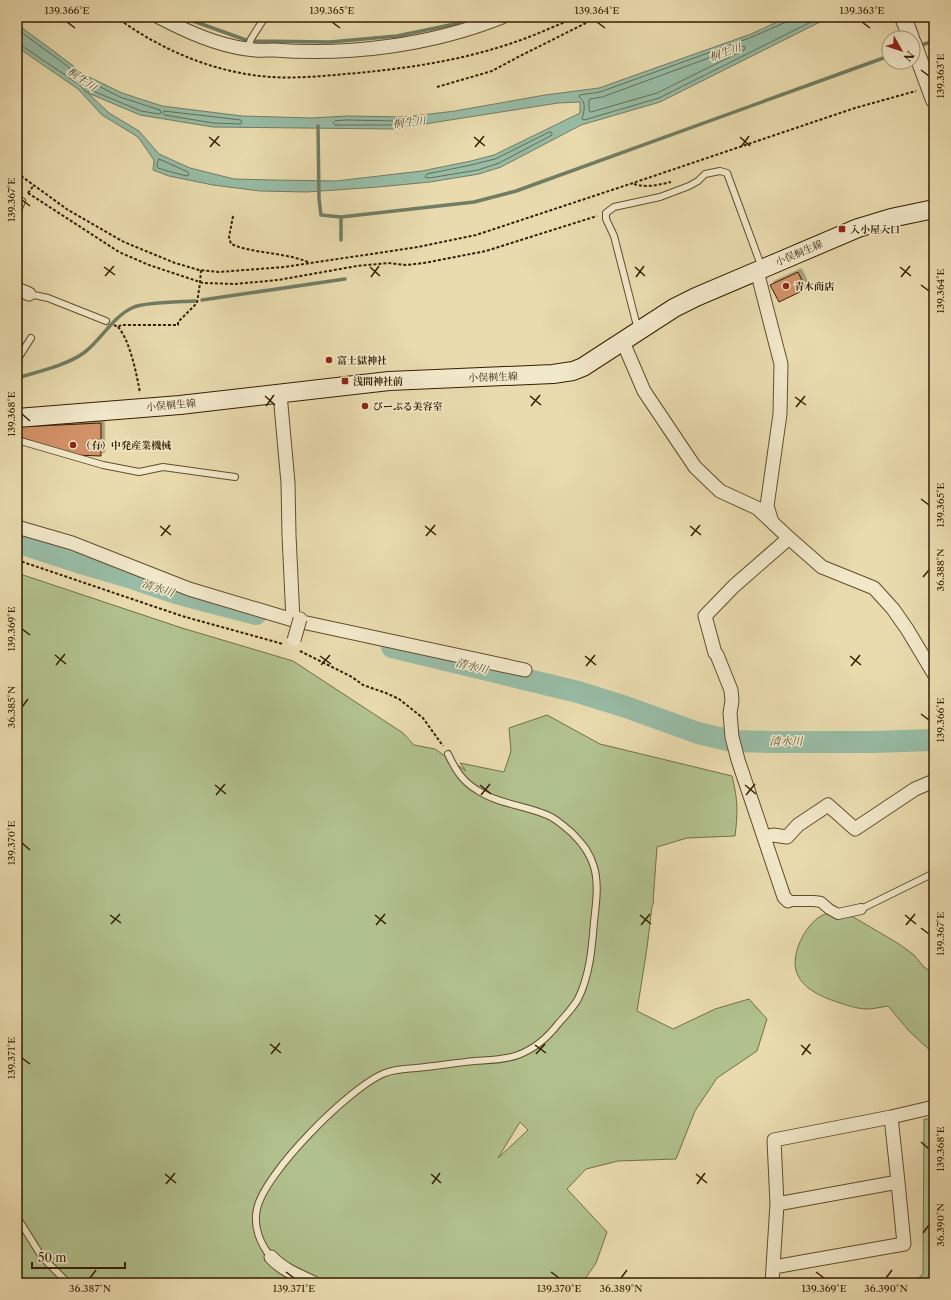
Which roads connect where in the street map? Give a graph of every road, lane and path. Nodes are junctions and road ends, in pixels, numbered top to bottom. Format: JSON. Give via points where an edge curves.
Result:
{"nodes":[{"id":1,"x":158,"y":17,"type":"edge"},
{"id":2,"x":265,"y":17,"type":"edge"},
{"id":3,"x":502,"y":17,"type":"edge"},
{"id":4,"x":598,"y":17,"type":"edge"},
{"id":5,"x":903,"y":17,"type":"edge"},
{"id":6,"x":908,"y":30,"type":"edge"},
{"id":7,"x":249,"y":44,"type":"junction"},
{"id":8,"x":919,"y":70,"type":"edge"},
{"id":9,"x":923,"y":86,"type":"junction"},
{"id":10,"x":437,"y":87,"type":"dead end"},
{"id":11,"x":934,"y":100,"type":"edge"},
{"id":12,"x":17,"y":173,"type":"edge"},
{"id":13,"x":674,"y":181,"type":"dead end"},
{"id":14,"x":633,"y":183,"type":"junction"},
{"id":15,"x":34,"y":185,"type":"junction"},
{"id":16,"x":32,"y":188,"type":"dead end"},
{"id":17,"x":28,"y":193,"type":"dead end"},
{"id":18,"x":22,"y":201,"type":"dead end"},
{"id":19,"x":934,"y":209,"type":"edge"},
{"id":20,"x":606,"y":213,"type":"junction"},
{"id":21,"x":17,"y":214,"type":"edge"},
{"id":22,"x":233,"y":216,"type":"dead end"},
{"id":23,"x":309,"y":263,"type":"junction"},
{"id":24,"x":201,"y":270,"type":"junction"},
{"id":25,"x":759,"y":270,"type":"junction"},
{"id":26,"x":200,"y":283,"type":"junction"},
{"id":27,"x":23,"y":291,"type":"edge"},
{"id":28,"x":106,"y":321,"type":"joint"},
{"id":29,"x":118,"y":327,"type":"junction"},
{"id":30,"x":639,"y":332,"type":"junction"},
{"id":31,"x":31,"y":338,"type":"dead end"},
{"id":32,"x":622,"y":342,"type":"junction"},
{"id":33,"x":17,"y":360,"type":"edge"},
{"id":34,"x":280,"y":394,"type":"junction"},
{"id":35,"x":143,"y":408,"type":"junction"},
{"id":36,"x":17,"y":418,"type":"edge"},
{"id":37,"x":17,"y":440,"type":"edge"},
{"id":38,"x":235,"y":477,"type":"dead end"},
{"id":39,"x":772,"y":522,"type":"junction"},
{"id":40,"x":17,"y":527,"type":"edge"},
{"id":41,"x":788,"y":538,"type":"junction"},
{"id":42,"x":17,"y":560,"type":"edge"},
{"id":43,"x":296,"y":620,"type":"junction"},
{"id":44,"x":293,"y":644,"type":"junction"},
{"id":45,"x":525,"y":670,"type":"dead end"},
{"id":46,"x":934,"y":674,"type":"edge"},
{"id":47,"x":448,"y":754,"type":"joint"},
{"id":48,"x":934,"y":781,"type":"edge"},
{"id":49,"x":764,"y":838,"type":"junction"},
{"id":50,"x":934,"y":872,"type":"edge"},
{"id":51,"x":788,"y":901,"type":"joint"},
{"id":52,"x":861,"y":909,"type":"joint"},
{"id":53,"x":934,"y":1107,"type":"edge"},
{"id":54,"x":890,"y":1117,"type":"junction"},
{"id":55,"x":898,"y":1182,"type":"junction"},
{"id":56,"x":777,"y":1204,"type":"junction"},
{"id":57,"x":17,"y":1217,"type":"edge"},
{"id":58,"x":271,"y":1257,"type":"joint"},
{"id":59,"x":774,"y":1267,"type":"junction"},
{"id":60,"x":68,"y":1283,"type":"edge"},
{"id":61,"x":314,"y":1283,"type":"edge"},
{"id":62,"x":772,"y":1283,"type":"edge"}],
"edges":[{"from":1,"to":7,"type":"street","via":[[199,36]]},
{"from":2,"to":7,"type":"lane"},
{"from":3,"to":7,"type":"street","via":[[432,38],[342,51],[309,52]]},
{"from":4,"to":10,"type":"path","via":[[492,71]]},
{"from":5,"to":6,"type":"street"},
{"from":8,"to":9,"type":"street"},
{"from":9,"to":11,"type":"street"},
{"from":9,"to":14,"type":"path"},
{"from":12,"to":15,"type":"path"},
{"from":13,"to":14,"type":"path","via":[[647,186]]},
{"from":14,"to":23,"type":"path","via":[[476,235],[418,247]]},
{"from":15,"to":16,"type":"path"},
{"from":15,"to":24,"type":"path","via":[[68,210],[124,242],[175,263]]},
{"from":17,"to":26,"type":"path","via":[[120,252]]},
{"from":18,"to":21,"type":"lane"},
{"from":19,"to":25,"type":"main road","name":"小俣桐生線","via":[[858,228]]},
{"from":20,"to":25,"type":"lane","via":[[614,207],[660,197],[689,186],[705,174],[720,171],[727,173]]},
{"from":20,"to":26,"type":"path","via":[[486,251],[424,263],[357,266],[278,280],[235,284]]},
{"from":20,"to":30,"type":"lane"},
{"from":22,"to":23,"type":"path","via":[[229,237],[231,244],[240,248],[297,258]]},
{"from":23,"to":24,"type":"path","via":[[219,272]]},
{"from":24,"to":26,"type":"path"},
{"from":25,"to":30,"type":"main road","name":"小俣桐生線","via":[[682,303]]},
{"from":25,"to":39,"type":"street","via":[[781,364],[780,414],[767,506]]},
{"from":26,"to":29,"type":"path","via":[[197,303],[178,325]]},
{"from":27,"to":28,"type":"lane"},
{"from":28,"to":29,"type":"path"},
{"from":29,"to":35,"type":"path","via":[[124,334],[137,374]]},
{"from":30,"to":32,"type":"main road","name":"小俣桐生線"},
{"from":31,"to":33,"type":"lane"},
{"from":32,"to":34,"type":"main road","name":"小俣桐生線","via":[[583,368],[566,372],[389,381]]},
{"from":32,"to":39,"type":"street","via":[[644,391],[695,467],[720,492],[757,508]]},
{"from":34,"to":35,"type":"main road","name":"小俣桐生線"},
{"from":34,"to":43,"type":"street"},
{"from":35,"to":36,"type":"main road","name":"小俣桐生線"},
{"from":37,"to":38,"type":"lane","via":[[103,465],[139,472],[163,468]]},
{"from":39,"to":41,"type":"street"},
{"from":40,"to":43,"type":"street","via":[[72,544],[189,589]]},
{"from":41,"to":46,"type":"street","via":[[822,567],[874,588],[907,629]]},
{"from":41,"to":49,"type":"street","via":[[704,616],[715,653],[731,690],[732,737]]},
{"from":42,"to":44,"type":"path","via":[[182,616]]},
{"from":43,"to":44,"type":"street","bridge":true},
{"from":43,"to":45,"type":"street"},
{"from":44,"to":47,"type":"path","via":[[363,685],[399,699],[422,718]]},
{"from":47,"to":58,"type":"lane","via":[[457,773],[476,790],[561,823],[584,845],[591,856],[595,870],[596,911],[590,958],[582,987],[577,1000],[551,1032],[518,1055],[396,1070],[377,1077],[355,1091],[302,1142],[263,1194],[256,1212],[257,1228],[261,1242]]},
{"from":48,"to":49,"type":"street","via":[[915,789],[855,829],[828,805],[798,825],[786,837],[773,835]]},
{"from":49,"to":51,"type":"street","via":[[784,897]]},
{"from":50,"to":52,"type":"lane"},
{"from":51,"to":52,"type":"street","via":[[821,902],[838,914]]},
{"from":53,"to":54,"type":"street"},
{"from":54,"to":55,"type":"street"},
{"from":54,"to":56,"type":"street","via":[[774,1140]]},
{"from":55,"to":56,"type":"street"},
{"from":55,"to":59,"type":"street","via":[[904,1244]]},
{"from":56,"to":59,"type":"street"},
{"from":57,"to":60,"type":"lane","via":[[42,1257]]},
{"from":58,"to":61,"type":"street","via":[[288,1271]]},
{"from":59,"to":62,"type":"street"}]}
